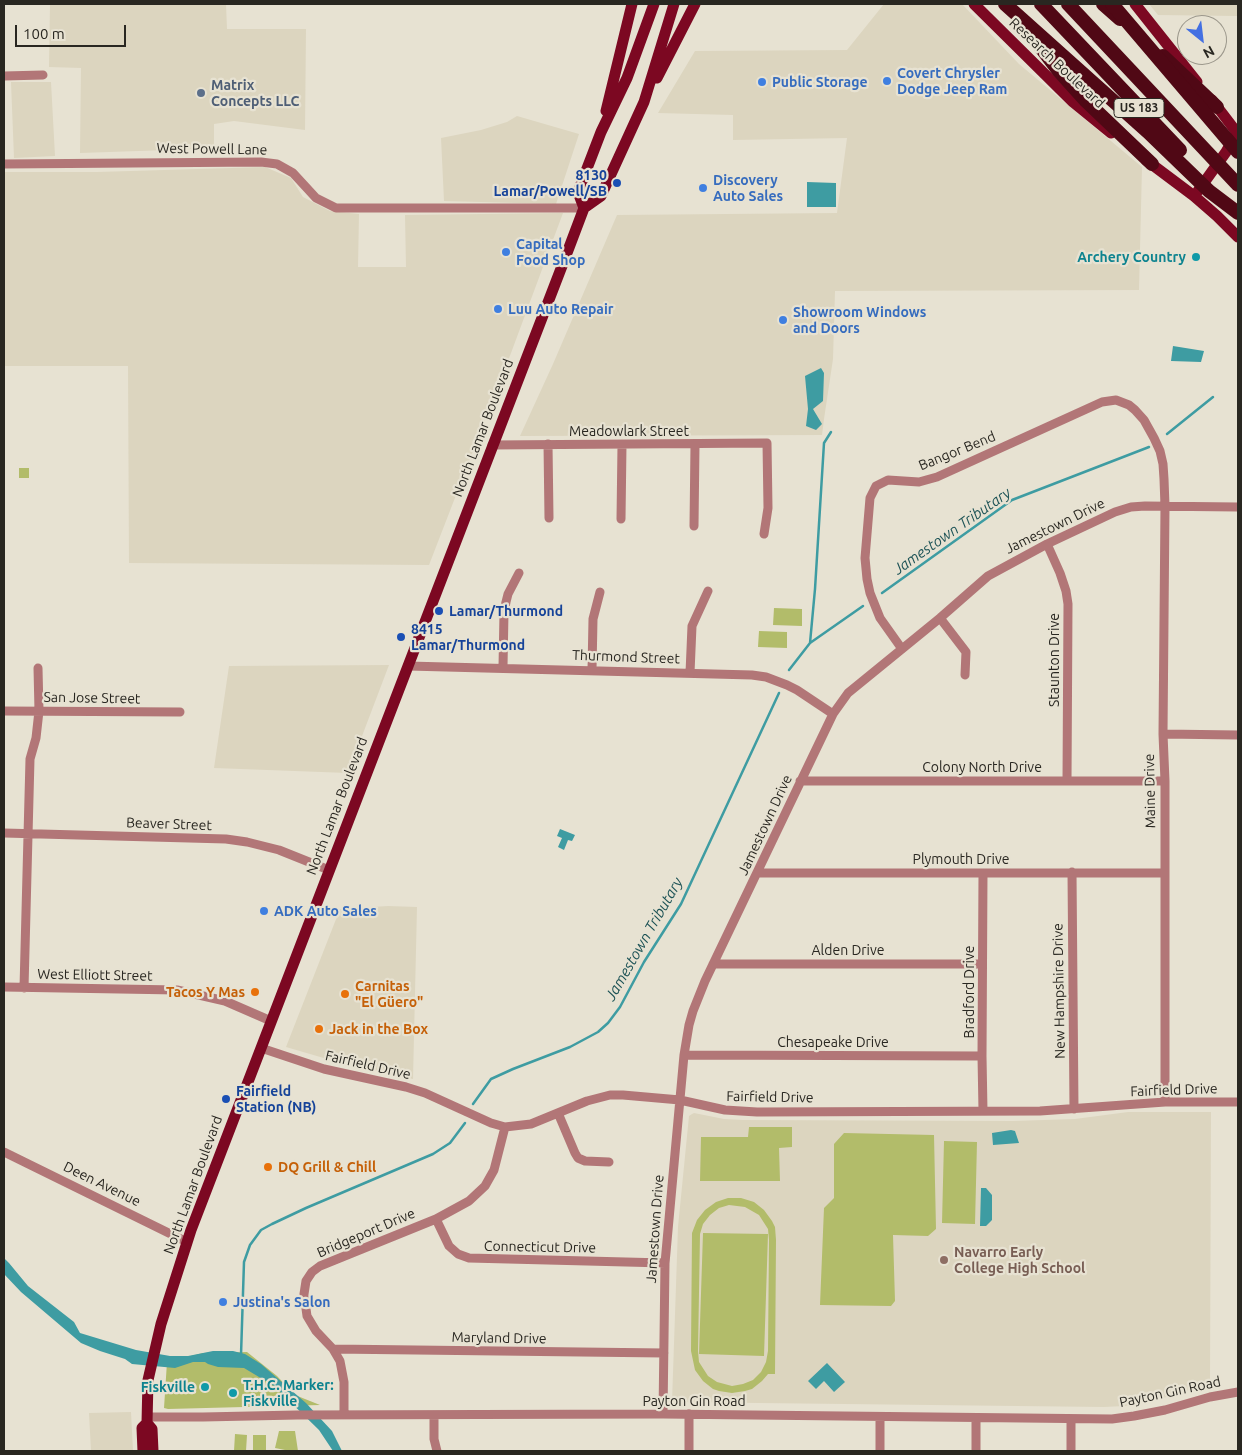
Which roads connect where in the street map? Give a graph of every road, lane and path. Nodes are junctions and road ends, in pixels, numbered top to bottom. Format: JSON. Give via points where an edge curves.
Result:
{"nodes":[{"id":1,"x":632,"y":4,"type":"edge"},
{"id":2,"x":654,"y":4,"type":"edge"},
{"id":3,"x":674,"y":4,"type":"edge"},
{"id":4,"x":695,"y":4,"type":"edge"},
{"id":5,"x":974,"y":4,"type":"edge"},
{"id":6,"x":1004,"y":4,"type":"edge"},
{"id":7,"x":1009,"y":4,"type":"edge"},
{"id":8,"x":1040,"y":4,"type":"edge"},
{"id":9,"x":1068,"y":4,"type":"edge"},
{"id":10,"x":1103,"y":4,"type":"edge"},
{"id":11,"x":1112,"y":4,"type":"edge"},
{"id":12,"x":1135,"y":4,"type":"edge"},
{"id":13,"x":43,"y":75,"type":"dead end"},
{"id":14,"x":4,"y":76,"type":"edge"},
{"id":15,"x":644,"y":102,"type":"junction"},
{"id":16,"x":1217,"y":107,"type":"junction"},
{"id":17,"x":600,"y":132,"type":"junction"},
{"id":18,"x":1238,"y":132,"type":"edge"},
{"id":19,"x":1238,"y":152,"type":"edge"},
{"id":20,"x":4,"y":164,"type":"edge"},
{"id":21,"x":1152,"y":164,"type":"junction"},
{"id":22,"x":1238,"y":185,"type":"edge"},
{"id":23,"x":1194,"y":196,"type":"junction"},
{"id":24,"x":584,"y":208,"type":"junction"},
{"id":25,"x":1238,"y":212,"type":"edge"},
{"id":26,"x":1238,"y":237,"type":"edge"},
{"id":27,"x":548,"y":444,"type":"junction"},
{"id":28,"x":622,"y":445,"type":"junction"},
{"id":29,"x":695,"y":445,"type":"junction"},
{"id":30,"x":492,"y":446,"type":"junction"},
{"id":31,"x":1164,"y":479,"type":"joint"},
{"id":32,"x":1165,"y":506,"type":"junction"},
{"id":33,"x":1238,"y":507,"type":"edge"},
{"id":34,"x":549,"y":518,"type":"dead end"},
{"id":35,"x":621,"y":519,"type":"dead end"},
{"id":36,"x":694,"y":526,"type":"dead end"},
{"id":37,"x":764,"y":534,"type":"dead end"},
{"id":38,"x":1047,"y":544,"type":"junction"},
{"id":39,"x":519,"y":573,"type":"dead end"},
{"id":40,"x":708,"y":591,"type":"dead end"},
{"id":41,"x":600,"y":592,"type":"dead end"},
{"id":42,"x":940,"y":618,"type":"junction"},
{"id":43,"x":902,"y":649,"type":"junction"},
{"id":44,"x":408,"y":666,"type":"junction"},
{"id":45,"x":503,"y":667,"type":"junction"},
{"id":46,"x":38,"y":668,"type":"dead end"},
{"id":47,"x":592,"y":670,"type":"junction"},
{"id":48,"x":690,"y":673,"type":"junction"},
{"id":49,"x":965,"y":675,"type":"dead end"},
{"id":50,"x":4,"y":711,"type":"edge"},
{"id":51,"x":39,"y":711,"type":"junction"},
{"id":52,"x":180,"y":712,"type":"dead end"},
{"id":53,"x":833,"y":714,"type":"junction"},
{"id":54,"x":1163,"y":734,"type":"junction"},
{"id":55,"x":1238,"y":735,"type":"edge"},
{"id":56,"x":800,"y":781,"type":"junction"},
{"id":57,"x":1067,"y":781,"type":"junction"},
{"id":58,"x":1165,"y":781,"type":"junction"},
{"id":59,"x":4,"y":833,"type":"edge"},
{"id":60,"x":28,"y":834,"type":"junction"},
{"id":61,"x":329,"y":870,"type":"junction"},
{"id":62,"x":1072,"y":872,"type":"junction"},
{"id":63,"x":758,"y":873,"type":"junction"},
{"id":64,"x":983,"y":873,"type":"junction"},
{"id":65,"x":1165,"y":873,"type":"junction"},
{"id":66,"x":714,"y":964,"type":"junction"},
{"id":67,"x":982,"y":964,"type":"junction"},
{"id":68,"x":4,"y":987,"type":"edge"},
{"id":69,"x":24,"y":988,"type":"junction"},
{"id":70,"x":271,"y":1021,"type":"junction"},
{"id":71,"x":261,"y":1048,"type":"junction"},
{"id":72,"x":684,"y":1055,"type":"junction"},
{"id":73,"x":982,"y":1056,"type":"junction"},
{"id":74,"x":680,"y":1100,"type":"junction"},
{"id":75,"x":1165,"y":1102,"type":"junction"},
{"id":76,"x":1238,"y":1102,"type":"edge"},
{"id":77,"x":1074,"y":1109,"type":"junction"},
{"id":78,"x":983,"y":1111,"type":"junction"},
{"id":79,"x":558,"y":1113,"type":"junction"},
{"id":80,"x":505,"y":1127,"type":"junction"},
{"id":81,"x":4,"y":1152,"type":"edge"},
{"id":82,"x":609,"y":1162,"type":"dead end"},
{"id":83,"x":436,"y":1219,"type":"junction"},
{"id":84,"x":187,"y":1242,"type":"junction"},
{"id":85,"x":665,"y":1263,"type":"junction"},
{"id":86,"x":333,"y":1349,"type":"junction"},
{"id":87,"x":664,"y":1353,"type":"junction"},
{"id":88,"x":1238,"y":1392,"type":"edge"},
{"id":89,"x":663,"y":1414,"type":"junction"},
{"id":90,"x":689,"y":1414,"type":"junction"},
{"id":91,"x":434,"y":1415,"type":"junction"},
{"id":92,"x":344,"y":1416,"type":"junction"},
{"id":93,"x":880,"y":1417,"type":"junction"},
{"id":94,"x":976,"y":1418,"type":"junction"},
{"id":95,"x":1071,"y":1419,"type":"junction"},
{"id":96,"x":147,"y":1420,"type":"junction"},
{"id":97,"x":142,"y":1451,"type":"edge"},
{"id":98,"x":153,"y":1451,"type":"edge"},
{"id":99,"x":437,"y":1451,"type":"edge"},
{"id":100,"x":689,"y":1451,"type":"edge"},
{"id":101,"x":880,"y":1451,"type":"edge"},
{"id":102,"x":976,"y":1451,"type":"edge"},
{"id":103,"x":1071,"y":1451,"type":"edge"}],
"edges":[{"from":1,"to":17,"type":"main road"},
{"from":2,"to":17,"type":"main road","name":"North Lamar Boulevard","via":[[627,78]]},
{"from":3,"to":15,"type":"main road","name":"North Lamar Boulevard"},
{"from":4,"to":15,"type":"main road"},
{"from":5,"to":21,"type":"main road","name":"Research Boulevard","via":[[1073,102]]},
{"from":6,"to":25,"type":"highway","bridge":true,"via":[[1209,191]]},
{"from":7,"to":21,"type":"highway","via":[[1058,70]]},
{"from":8,"to":25,"type":"highway","number":"US 183","bridge":true},
{"from":9,"to":22,"type":"highway","number":"US 183","bridge":true},
{"from":10,"to":16,"type":"highway"},
{"from":11,"to":19,"type":"highway","bridge":true},
{"from":12,"to":16,"type":"main road"},
{"from":13,"to":14,"type":"street"},
{"from":15,"to":24,"type":"main road","name":"North Lamar Boulevard","via":[[601,196]]},
{"from":16,"to":18,"type":"main road"},
{"from":17,"to":24,"type":"main road","name":"North Lamar Boulevard","via":[[578,192]]},
{"from":18,"to":23,"type":"main road"},
{"from":20,"to":24,"type":"street","name":"West Powell Lane","via":[[261,162],[278,164],[293,173],[316,198],[336,208]]},
{"from":21,"to":23,"type":"main road","name":"Research Boulevard"},
{"from":23,"to":26,"type":"main road","name":"Research Boulevard"},
{"from":24,"to":30,"type":"main road","name":"North Lamar Boulevard"},
{"from":27,"to":28,"type":"street","name":"Meadowlark Street"},
{"from":27,"to":30,"type":"street","name":"Meadowlark Street"},
{"from":27,"to":34,"type":"street"},
{"from":28,"to":29,"type":"street","name":"Meadowlark Street"},
{"from":28,"to":35,"type":"street"},
{"from":29,"to":36,"type":"street"},
{"from":29,"to":37,"type":"street","name":"Meadowlark Street","via":[[767,444],[768,508]]},
{"from":30,"to":44,"type":"main road","name":"North Lamar Boulevard"},
{"from":31,"to":32,"type":"street","name":"Maine Drive"},
{"from":31,"to":43,"type":"street","name":"Bangor Bend","via":[[1160,451],[1144,420],[1130,405],[1110,400],[938,477],[919,482],[882,482],[870,498],[865,558],[867,579],[878,613]]},
{"from":32,"to":33,"type":"street","name":"Jamestown Drive"},
{"from":32,"to":38,"type":"street","name":"Jamestown Drive","via":[[1131,507],[1115,512]]},
{"from":32,"to":54,"type":"street","name":"Maine Drive"},
{"from":38,"to":42,"type":"street","name":"Jamestown Drive","via":[[988,576]]},
{"from":38,"to":57,"type":"street","name":"Staunton Drive","via":[[1068,604]]},
{"from":39,"to":45,"type":"street","via":[[506,602]]},
{"from":40,"to":48,"type":"street","via":[[692,626]]},
{"from":41,"to":47,"type":"street","via":[[592,619]]},
{"from":42,"to":43,"type":"street","name":"Jamestown Drive"},
{"from":42,"to":49,"type":"street","via":[[966,652]]},
{"from":43,"to":53,"type":"street","name":"Jamestown Drive","via":[[848,694]]},
{"from":44,"to":45,"type":"street","name":"Thurmond Street"},
{"from":44,"to":61,"type":"main road","name":"North Lamar Boulevard"},
{"from":45,"to":47,"type":"street","name":"Thurmond Street"},
{"from":46,"to":51,"type":"street"},
{"from":47,"to":48,"type":"street","name":"Thurmond Street"},
{"from":48,"to":53,"type":"street","name":"Thurmond Street","via":[[766,677],[797,690]]},
{"from":50,"to":51,"type":"street","name":"San Jose Street"},
{"from":51,"to":52,"type":"street","name":"San Jose Street"},
{"from":51,"to":60,"type":"street","via":[[30,759]]},
{"from":53,"to":56,"type":"street","name":"Jamestown Drive"},
{"from":54,"to":55,"type":"street"},
{"from":54,"to":58,"type":"street","name":"Maine Drive"},
{"from":56,"to":57,"type":"street","name":"Colony North Drive"},
{"from":56,"to":63,"type":"street","name":"Jamestown Drive"},
{"from":57,"to":58,"type":"street","name":"Colony North Drive"},
{"from":58,"to":65,"type":"street","name":"Maine Drive"},
{"from":59,"to":60,"type":"street","name":"Beaver Street"},
{"from":60,"to":61,"type":"street","name":"Beaver Street","via":[[232,840],[279,850]]},
{"from":60,"to":69,"type":"street"},
{"from":61,"to":70,"type":"main road","name":"North Lamar Boulevard"},
{"from":62,"to":64,"type":"street","name":"Plymouth Drive"},
{"from":62,"to":65,"type":"street","name":"Plymouth Drive"},
{"from":62,"to":77,"type":"street","name":"New Hampshire Drive"},
{"from":63,"to":64,"type":"street","name":"Plymouth Drive"},
{"from":63,"to":66,"type":"street","name":"Jamestown Drive"},
{"from":64,"to":67,"type":"street","name":"Bradford Drive"},
{"from":65,"to":75,"type":"street","name":"Maine Drive"},
{"from":66,"to":67,"type":"street","name":"Alden Drive"},
{"from":66,"to":72,"type":"street","name":"Jamestown Drive","via":[[693,1011]]},
{"from":67,"to":73,"type":"street","name":"Bradford Drive"},
{"from":68,"to":69,"type":"street","name":"West Elliott Street"},
{"from":69,"to":70,"type":"street","name":"West Elliott Street","via":[[177,990],[225,1001]]},
{"from":70,"to":71,"type":"main road","name":"North Lamar Boulevard"},
{"from":71,"to":80,"type":"street","name":"Fairfield Drive","via":[[324,1070],[425,1093]]},
{"from":71,"to":84,"type":"main road","name":"North Lamar Boulevard"},
{"from":72,"to":73,"type":"street","name":"Chesapeake Drive"},
{"from":72,"to":74,"type":"street","name":"Jamestown Drive"},
{"from":73,"to":78,"type":"street","name":"Bradford Drive"},
{"from":74,"to":78,"type":"street","name":"Fairfield Drive","via":[[737,1111]]},
{"from":74,"to":79,"type":"street","name":"Fairfield Drive","via":[[610,1096]]},
{"from":74,"to":85,"type":"street","name":"Jamestown Drive"},
{"from":75,"to":76,"type":"street","name":"Fairfield Drive"},
{"from":75,"to":77,"type":"street","name":"Fairfield Drive"},
{"from":77,"to":78,"type":"street","name":"Fairfield Drive"},
{"from":79,"to":80,"type":"street","name":"Fairfield Drive","via":[[531,1124]]},
{"from":79,"to":82,"type":"street","via":[[578,1158]]},
{"from":80,"to":83,"type":"street","name":"Bridgeport Drive","via":[[494,1170],[485,1186],[469,1201]]},
{"from":81,"to":84,"type":"street","name":"Deen Avenue"},
{"from":83,"to":85,"type":"street","name":"Connecticut Drive","via":[[449,1246],[469,1258]]},
{"from":83,"to":86,"type":"street","name":"Bridgeport Drive","via":[[312,1272],[306,1281],[304,1294],[307,1316]]},
{"from":84,"to":96,"type":"main road","name":"North Lamar Boulevard","via":[[161,1324],[148,1380]]},
{"from":85,"to":87,"type":"street","name":"Jamestown Drive"},
{"from":86,"to":87,"type":"street","name":"Maryland Drive"},
{"from":86,"to":92,"type":"street","name":"Bridgeport Drive","via":[[343,1372]]},
{"from":87,"to":89,"type":"street","name":"Jamestown Drive"},
{"from":88,"to":95,"type":"street","name":"Payton Gin Road","via":[[1143,1415]]},
{"from":89,"to":90,"type":"street","name":"Payton Gin Road"},
{"from":89,"to":91,"type":"street","name":"Payton Gin Road"},
{"from":90,"to":93,"type":"street","name":"Payton Gin Road"},
{"from":90,"to":100,"type":"street"},
{"from":91,"to":92,"type":"street","name":"Payton Gin Road"},
{"from":91,"to":99,"type":"street"},
{"from":92,"to":96,"type":"street","name":"Payton Gin Road"},
{"from":93,"to":94,"type":"street","name":"Payton Gin Road"},
{"from":93,"to":101,"type":"street"},
{"from":94,"to":95,"type":"street","name":"Payton Gin Road"},
{"from":94,"to":102,"type":"street"},
{"from":95,"to":103,"type":"street"},
{"from":96,"to":97,"type":"main road","name":"North Lamar Boulevard","via":[[142,1428]]},
{"from":96,"to":98,"type":"main road","name":"North Lamar Boulevard","via":[[152,1429]]}]}
